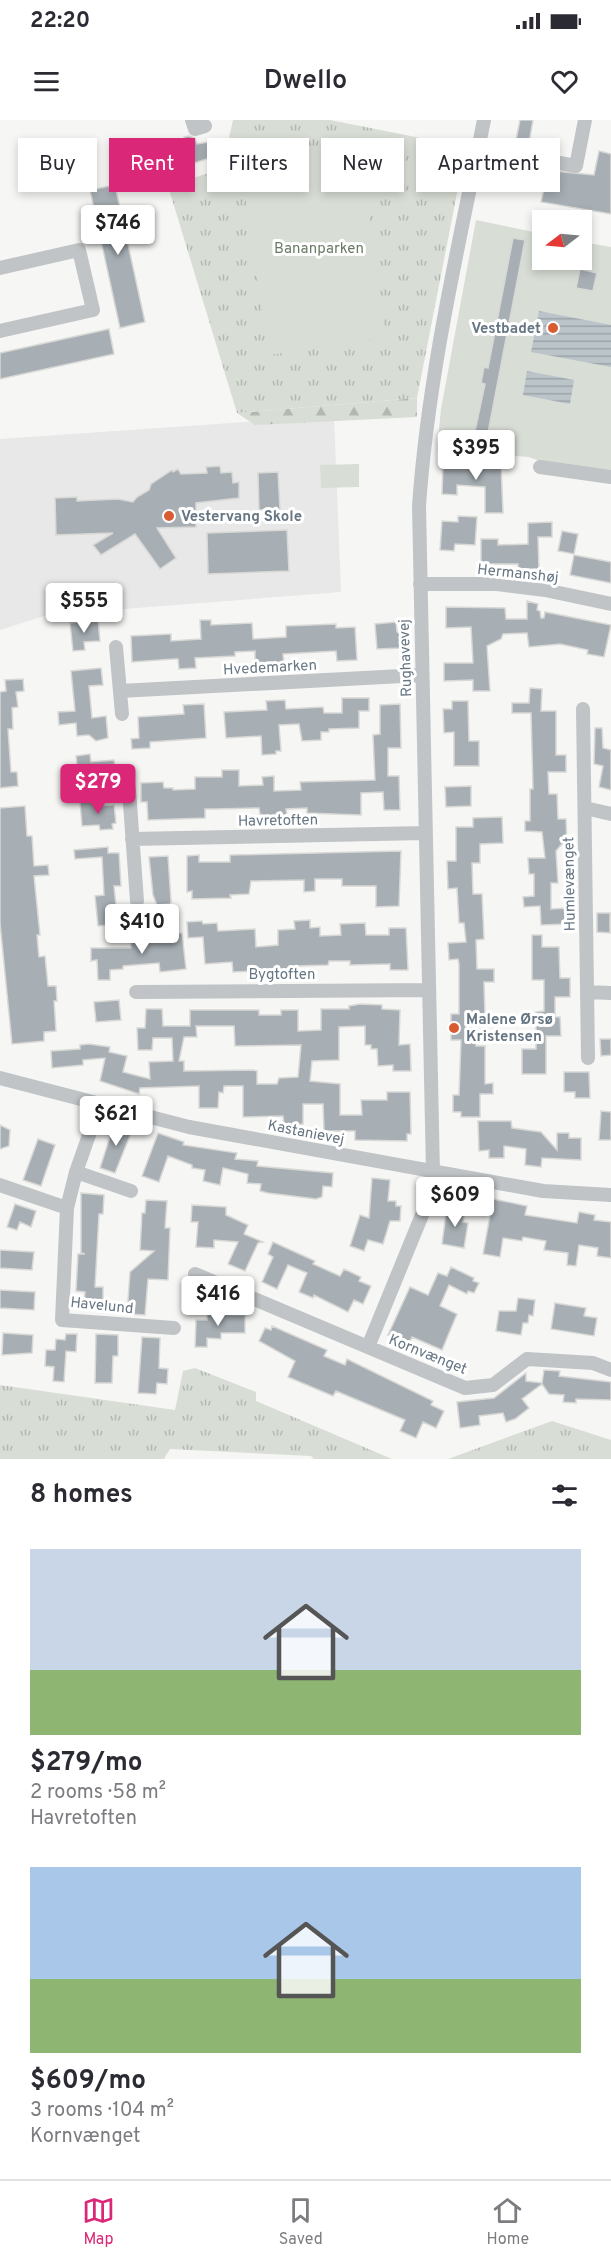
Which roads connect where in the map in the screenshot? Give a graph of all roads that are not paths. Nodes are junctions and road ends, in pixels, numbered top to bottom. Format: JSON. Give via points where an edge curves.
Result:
{"nodes":[{"id":1,"x":192,"y":120,"type":"edge"},
{"id":2,"x":484,"y":120,"type":"edge"},
{"id":3,"x":585,"y":120,"type":"edge"},
{"id":4,"x":205,"y":126,"type":"dead end"},
{"id":5,"x":480,"y":138,"type":"edge"},
{"id":6,"x":560,"y":163,"type":"edge"},
{"id":7,"x":469,"y":192,"type":"edge"},
{"id":8,"x":0,"y":268,"type":"edge"},
{"id":9,"x":0,"y":331,"type":"edge"},
{"id":10,"x":540,"y":467,"type":"dead end"},
{"id":11,"x":611,"y":477,"type":"edge"},
{"id":12,"x":420,"y":584,"type":"junction"},
{"id":13,"x":611,"y":604,"type":"edge"},
{"id":14,"x":116,"y":647,"type":"dead end"},
{"id":15,"x":422,"y":675,"type":"junction"},
{"id":16,"x":120,"y":692,"type":"junction"},
{"id":17,"x":583,"y":709,"type":"dead end"},
{"id":18,"x":122,"y":714,"type":"dead end"},
{"id":19,"x":129,"y":790,"type":"dead end"},
{"id":20,"x":585,"y":808,"type":"junction"},
{"id":21,"x":611,"y":813,"type":"edge"},
{"id":22,"x":425,"y":833,"type":"junction"},
{"id":23,"x":132,"y":839,"type":"junction"},
{"id":24,"x":137,"y":901,"type":"dead end"},
{"id":25,"x":429,"y":990,"type":"junction"},
{"id":26,"x":136,"y":992,"type":"dead end"},
{"id":27,"x":587,"y":992,"type":"junction"},
{"id":28,"x":611,"y":993,"type":"edge"},
{"id":29,"x":588,"y":1058,"type":"dead end"},
{"id":30,"x":0,"y":1078,"type":"edge"},
{"id":31,"x":100,"y":1104,"type":"junction"},
{"id":32,"x":75,"y":1172,"type":"junction"},
{"id":33,"x":433,"y":1173,"type":"junction"},
{"id":34,"x":0,"y":1185,"type":"edge"},
{"id":35,"x":130,"y":1191,"type":"dead end"},
{"id":36,"x":611,"y":1195,"type":"edge"},
{"id":37,"x":67,"y":1208,"type":"junction"},
{"id":38,"x":195,"y":1274,"type":"dead end"},
{"id":39,"x":174,"y":1328,"type":"dead end"},
{"id":40,"x":368,"y":1347,"type":"junction"},
{"id":41,"x":611,"y":1370,"type":"edge"}],
"edges":[{"from":1,"to":4,"type":"street","via":[[195,129]]},
{"from":2,"to":5,"type":"street","name":"Rughavevej"},
{"from":3,"to":6,"type":"street","via":[[576,166]]},
{"from":7,"to":12,"type":"street","name":"Rughavevej","via":[[423,446]]},
{"from":8,"to":9,"type":"street","via":[[79,250],[93,310]]},
{"from":10,"to":11,"type":"street"},
{"from":12,"to":13,"type":"street","name":"Hermanshøj","via":[[497,584]]},
{"from":12,"to":15,"type":"street","name":"Rughavevej"},
{"from":14,"to":16,"type":"street"},
{"from":15,"to":16,"type":"street","name":"Hvedemarken"},
{"from":15,"to":22,"type":"street","name":"Rughavevej"},
{"from":16,"to":18,"type":"street"},
{"from":17,"to":20,"type":"street","name":"Humlevænget"},
{"from":19,"to":23,"type":"street"},
{"from":20,"to":21,"type":"street"},
{"from":20,"to":27,"type":"street","name":"Humlevænget"},
{"from":22,"to":23,"type":"street","name":"Havretoften"},
{"from":22,"to":25,"type":"street","name":"Rughavevej"},
{"from":23,"to":24,"type":"street"},
{"from":25,"to":26,"type":"street","name":"Bygtoften"},
{"from":25,"to":33,"type":"street","name":"Rughavevej"},
{"from":27,"to":28,"type":"street"},
{"from":27,"to":29,"type":"street","name":"Humlevænget"},
{"from":30,"to":31,"type":"street","name":"Kastanievej"},
{"from":31,"to":32,"type":"street","name":"Havelund"},
{"from":31,"to":33,"type":"street","name":"Kastanievej","via":[[189,1127]]},
{"from":32,"to":35,"type":"street"},
{"from":32,"to":37,"type":"street","name":"Havelund"},
{"from":33,"to":36,"type":"street","name":"Kastanievej","via":[[543,1191]]},
{"from":33,"to":40,"type":"street","name":"Kornvænget","via":[[422,1215]]},
{"from":34,"to":37,"type":"street"},
{"from":37,"to":39,"type":"street","name":"Havelund","via":[[62,1320]]},
{"from":38,"to":40,"type":"street","name":"Kornvænget"},
{"from":40,"to":41,"type":"street","name":"Kornvænget","via":[[465,1388],[493,1385],[527,1359],[593,1362]]}]}
